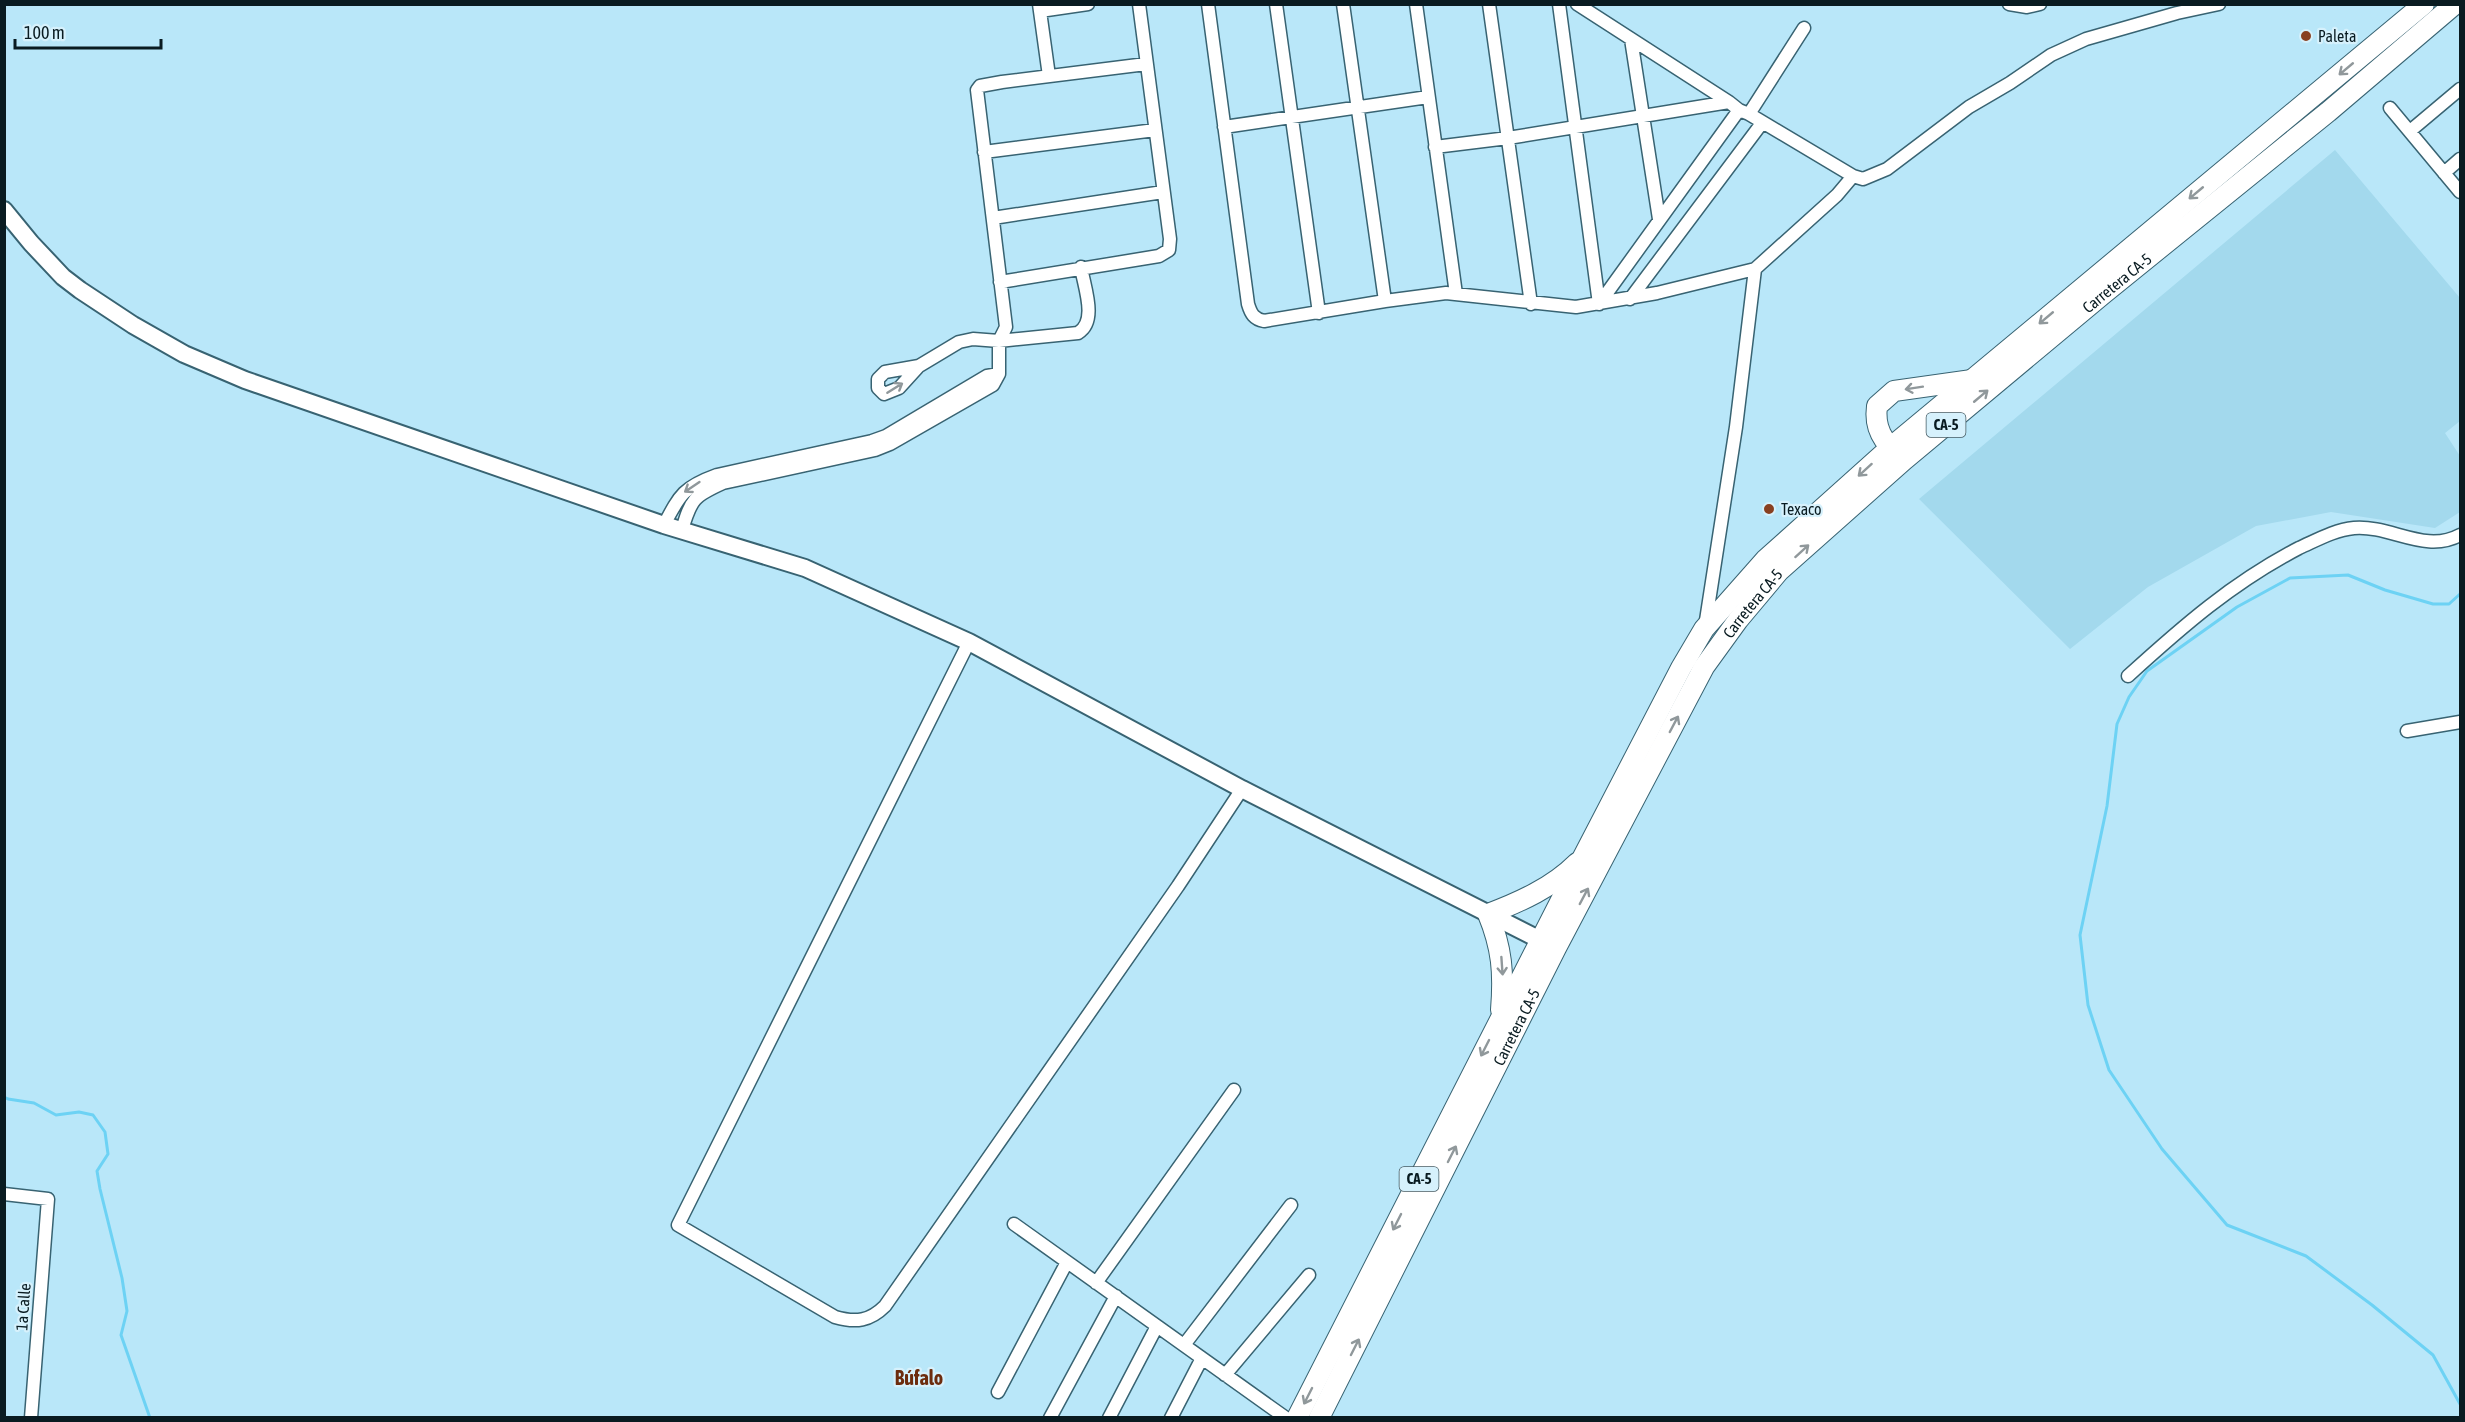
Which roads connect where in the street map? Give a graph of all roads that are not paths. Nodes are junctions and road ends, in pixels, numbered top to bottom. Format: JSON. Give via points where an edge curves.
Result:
{"nodes":[{"id":1,"x":1088,"y":4,"type":"edge"},
{"id":2,"x":1139,"y":4,"type":"edge"},
{"id":3,"x":1208,"y":4,"type":"edge"},
{"id":4,"x":1276,"y":4,"type":"edge"},
{"id":5,"x":1343,"y":4,"type":"edge"},
{"id":6,"x":1416,"y":4,"type":"edge"},
{"id":7,"x":1489,"y":4,"type":"edge"},
{"id":8,"x":1559,"y":4,"type":"edge"},
{"id":9,"x":1577,"y":4,"type":"edge"},
{"id":10,"x":2009,"y":4,"type":"edge"},
{"id":11,"x":2040,"y":4,"type":"edge"},
{"id":12,"x":2218,"y":4,"type":"edge"},
{"id":13,"x":2402,"y":4,"type":"edge"},
{"id":14,"x":2424,"y":4,"type":"edge"},
{"id":15,"x":2455,"y":4,"type":"edge"},
{"id":16,"x":2192,"y":7,"type":"edge"},
{"id":17,"x":1040,"y":8,"type":"edge"},
{"id":18,"x":2460,"y":19,"type":"edge"},
{"id":19,"x":2436,"y":20,"type":"junction"},
{"id":20,"x":1804,"y":28,"type":"dead end"},
{"id":21,"x":1631,"y":39,"type":"junction"},
{"id":22,"x":2368,"y":51,"type":"junction"},
{"id":23,"x":1146,"y":64,"type":"junction"},
{"id":24,"x":1049,"y":76,"type":"junction"},
{"id":25,"x":2460,"y":90,"type":"edge"},
{"id":26,"x":1428,"y":97,"type":"junction"},
{"id":27,"x":1357,"y":108,"type":"junction"},
{"id":28,"x":1739,"y":108,"type":"junction"},
{"id":29,"x":2390,"y":108,"type":"dead end"},
{"id":30,"x":1292,"y":117,"type":"junction"},
{"id":31,"x":1642,"y":117,"type":"junction"},
{"id":32,"x":1762,"y":123,"type":"junction"},
{"id":33,"x":1576,"y":126,"type":"junction"},
{"id":34,"x":1224,"y":127,"type":"junction"},
{"id":35,"x":1155,"y":130,"type":"junction"},
{"id":36,"x":2410,"y":131,"type":"junction"},
{"id":37,"x":1508,"y":138,"type":"junction"},
{"id":38,"x":1435,"y":147,"type":"junction"},
{"id":39,"x":984,"y":152,"type":"junction"},
{"id":40,"x":2460,"y":159,"type":"edge"},
{"id":41,"x":2444,"y":173,"type":"junction"},
{"id":42,"x":1853,"y":177,"type":"junction"},
{"id":43,"x":1164,"y":192,"type":"junction"},
{"id":44,"x":2460,"y":192,"type":"edge"},
{"id":45,"x":4,"y":210,"type":"edge"},
{"id":46,"x":993,"y":218,"type":"junction"},
{"id":47,"x":1659,"y":219,"type":"junction"},
{"id":48,"x":1081,"y":267,"type":"junction"},
{"id":49,"x":1755,"y":269,"type":"junction"},
{"id":50,"x":1000,"y":282,"type":"junction"},
{"id":51,"x":1456,"y":294,"type":"junction"},
{"id":52,"x":1630,"y":299,"type":"junction"},
{"id":53,"x":1385,"y":301,"type":"junction"},
{"id":54,"x":1531,"y":304,"type":"junction"},
{"id":55,"x":1599,"y":304,"type":"junction"},
{"id":56,"x":1319,"y":313,"type":"junction"},
{"id":57,"x":999,"y":341,"type":"junction"},
{"id":58,"x":919,"y":366,"type":"dead end"},
{"id":59,"x":999,"y":374,"type":"junction"},
{"id":60,"x":1972,"y":380,"type":"junction"},
{"id":61,"x":1897,"y":454,"type":"junction"},
{"id":62,"x":664,"y":525,"type":"junction"},
{"id":63,"x":682,"y":530,"type":"junction"},
{"id":64,"x":2460,"y":535,"type":"edge"},
{"id":65,"x":1704,"y":629,"type":"junction"},
{"id":66,"x":969,"y":642,"type":"junction"},
{"id":67,"x":2128,"y":676,"type":"dead end"},
{"id":68,"x":2460,"y":722,"type":"edge"},
{"id":69,"x":2407,"y":731,"type":"dead end"},
{"id":70,"x":1242,"y":789,"type":"junction"},
{"id":71,"x":1583,"y":857,"type":"junction"},
{"id":72,"x":1488,"y":914,"type":"junction"},
{"id":73,"x":1549,"y":944,"type":"junction"},
{"id":74,"x":1500,"y":1020,"type":"junction"},
{"id":75,"x":1234,"y":1090,"type":"dead end"},
{"id":76,"x":4,"y":1194,"type":"edge"},
{"id":77,"x":1291,"y":1205,"type":"dead end"},
{"id":78,"x":1014,"y":1224,"type":"dead end"},
{"id":79,"x":1067,"y":1262,"type":"junction"},
{"id":80,"x":1309,"y":1275,"type":"dead end"},
{"id":81,"x":1096,"y":1282,"type":"junction"},
{"id":82,"x":1116,"y":1296,"type":"junction"},
{"id":83,"x":1157,"y":1326,"type":"junction"},
{"id":84,"x":1184,"y":1345,"type":"junction"},
{"id":85,"x":1202,"y":1358,"type":"junction"},
{"id":86,"x":1225,"y":1375,"type":"junction"},
{"id":87,"x":998,"y":1392,"type":"dead end"},
{"id":88,"x":31,"y":1418,"type":"edge"},
{"id":89,"x":1050,"y":1418,"type":"edge"},
{"id":90,"x":1109,"y":1418,"type":"edge"},
{"id":91,"x":1171,"y":1418,"type":"edge"},
{"id":92,"x":1286,"y":1418,"type":"edge"},
{"id":93,"x":1297,"y":1418,"type":"edge"},
{"id":94,"x":1319,"y":1418,"type":"edge"}],
"edges":[{"from":1,"to":17,"type":"street"},
{"from":2,"to":23,"type":"street"},
{"from":3,"to":34,"type":"street"},
{"from":4,"to":30,"type":"street"},
{"from":5,"to":27,"type":"street"},
{"from":6,"to":26,"type":"street"},
{"from":7,"to":37,"type":"street"},
{"from":8,"to":33,"type":"street"},
{"from":9,"to":21,"type":"street"},
{"from":10,"to":11,"type":"street"},
{"from":12,"to":16,"type":"street"},
{"from":13,"to":22,"type":"highway"},
{"from":14,"to":22,"type":"highway","name":"Carretera CA-5","number":"CA-5"},
{"from":15,"to":19,"type":"highway","name":"Carretera CA-5","number":"CA-5"},
{"from":16,"to":42,"type":"street","via":[[2086,39],[2051,55],[1969,107],[1887,169],[1863,179]]},
{"from":17,"to":24,"type":"street"},
{"from":18,"to":19,"type":"highway"},
{"from":61,"to":19,"type":"highway","name":"Carretera CA-5","number":"CA-5","one_way":true,"via":[[2103,294]]},
{"from":20,"to":28,"type":"street"},
{"from":21,"to":28,"type":"street"},
{"from":21,"to":31,"type":"street"},
{"from":22,"to":60,"type":"highway","name":"Carretera CA-5","number":"CA-5","one_way":true},
{"from":23,"to":24,"type":"street"},
{"from":23,"to":35,"type":"street"},
{"from":24,"to":39,"type":"street","via":[[980,86],[977,90]]},
{"from":25,"to":36,"type":"street"},
{"from":26,"to":27,"type":"street"},
{"from":26,"to":38,"type":"street"},
{"from":27,"to":30,"type":"street"},
{"from":27,"to":53,"type":"street"},
{"from":28,"to":31,"type":"street"},
{"from":28,"to":32,"type":"street"},
{"from":28,"to":47,"type":"street"},
{"from":29,"to":36,"type":"street"},
{"from":30,"to":34,"type":"street"},
{"from":30,"to":56,"type":"street"},
{"from":31,"to":33,"type":"street"},
{"from":31,"to":47,"type":"street"},
{"from":32,"to":42,"type":"street"},
{"from":32,"to":52,"type":"street"},
{"from":33,"to":37,"type":"street"},
{"from":33,"to":55,"type":"street"},
{"from":34,"to":56,"type":"street","via":[[1253,317],[1264,321]]},
{"from":35,"to":39,"type":"street"},
{"from":35,"to":43,"type":"street"},
{"from":36,"to":41,"type":"street"},
{"from":37,"to":38,"type":"street"},
{"from":37,"to":54,"type":"street"},
{"from":38,"to":51,"type":"street"},
{"from":39,"to":46,"type":"street"},
{"from":40,"to":41,"type":"street"},
{"from":41,"to":44,"type":"street"},
{"from":42,"to":49,"type":"street"},
{"from":43,"to":46,"type":"street"},
{"from":43,"to":48,"type":"street","via":[[1171,244],[1165,254]]},
{"from":45,"to":62,"type":"main road","via":[[63,277],[132,325],[184,354],[245,380]]},
{"from":46,"to":50,"type":"street"},
{"from":47,"to":55,"type":"street"},
{"from":48,"to":50,"type":"street"},
{"from":48,"to":57,"type":"street","via":[[1089,319],[1084,330]]},
{"from":49,"to":52,"type":"street"},
{"from":49,"to":65,"type":"street","via":[[1736,427]]},
{"from":50,"to":57,"type":"street","via":[[1006,327]]},
{"from":51,"to":53,"type":"street"},
{"from":51,"to":54,"type":"street"},
{"from":52,"to":55,"type":"street"},
{"from":53,"to":56,"type":"street"},
{"from":54,"to":55,"type":"street"},
{"from":57,"to":58,"type":"street","via":[[959,342]]},
{"from":57,"to":59,"type":"street"},
{"from":59,"to":62,"type":"street","one_way":true,"via":[[987,376],[886,436],[717,475],[694,484],[681,495]]},
{"from":59,"to":63,"type":"street","via":[[993,385],[875,450],[723,483],[703,492],[692,501]]},
{"from":60,"to":61,"type":"highway","name":"Carretera CA-5","number":"CA-5"},
{"from":60,"to":61,"type":"highway","one_way":true,"via":[[1894,391],[1884,398],[1877,406],[1877,428]]},
{"from":61,"to":65,"type":"highway","name":"Carretera CA-5","number":"CA-5","one_way":true,"via":[[1765,560]]},
{"from":73,"to":61,"type":"highway","name":"Carretera CA-5","number":"CA-5","one_way":true,"via":[[1704,667],[1779,571]]},
{"from":62,"to":63,"type":"main road"},
{"from":63,"to":66,"type":"main road","via":[[805,568]]},
{"from":64,"to":67,"type":"street","via":[[2428,542],[2354,528],[2320,537],[2264,567],[2216,600]]},
{"from":65,"to":71,"type":"highway","name":"Carretera CA-5","number":"CA-5"},
{"from":66,"to":70,"type":"main road"},
{"from":66,"to":70,"type":"street","via":[[678,1225],[835,1317],[863,1320],[876,1316],[885,1306]]},
{"from":68,"to":69,"type":"street"},
{"from":70,"to":72,"type":"main road"},
{"from":71,"to":72,"type":"highway","via":[[1538,892]]},
{"from":71,"to":73,"type":"highway","name":"Carretera CA-5","number":"CA-5"},
{"from":72,"to":73,"type":"main road"},
{"from":72,"to":74,"type":"highway","one_way":true,"via":[[1503,968]]},
{"from":73,"to":74,"type":"highway","name":"Carretera CA-5","number":"CA-5"},
{"from":94,"to":73,"type":"highway","name":"Carretera CA-5","number":"CA-5","one_way":true},
{"from":74,"to":93,"type":"highway","name":"Carretera CA-5","number":"CA-5","one_way":true},
{"from":75,"to":81,"type":"street"},
{"from":76,"to":88,"type":"street","name":"1a Calle","via":[[47,1198]]},
{"from":77,"to":84,"type":"street"},
{"from":78,"to":79,"type":"street"},
{"from":79,"to":81,"type":"street"},
{"from":79,"to":87,"type":"street"},
{"from":80,"to":86,"type":"street"},
{"from":81,"to":82,"type":"street"},
{"from":82,"to":83,"type":"street"},
{"from":82,"to":89,"type":"street"},
{"from":83,"to":84,"type":"street"},
{"from":83,"to":90,"type":"street"},
{"from":84,"to":85,"type":"street"},
{"from":85,"to":86,"type":"street"},
{"from":85,"to":91,"type":"street"},
{"from":86,"to":92,"type":"street"}]}
